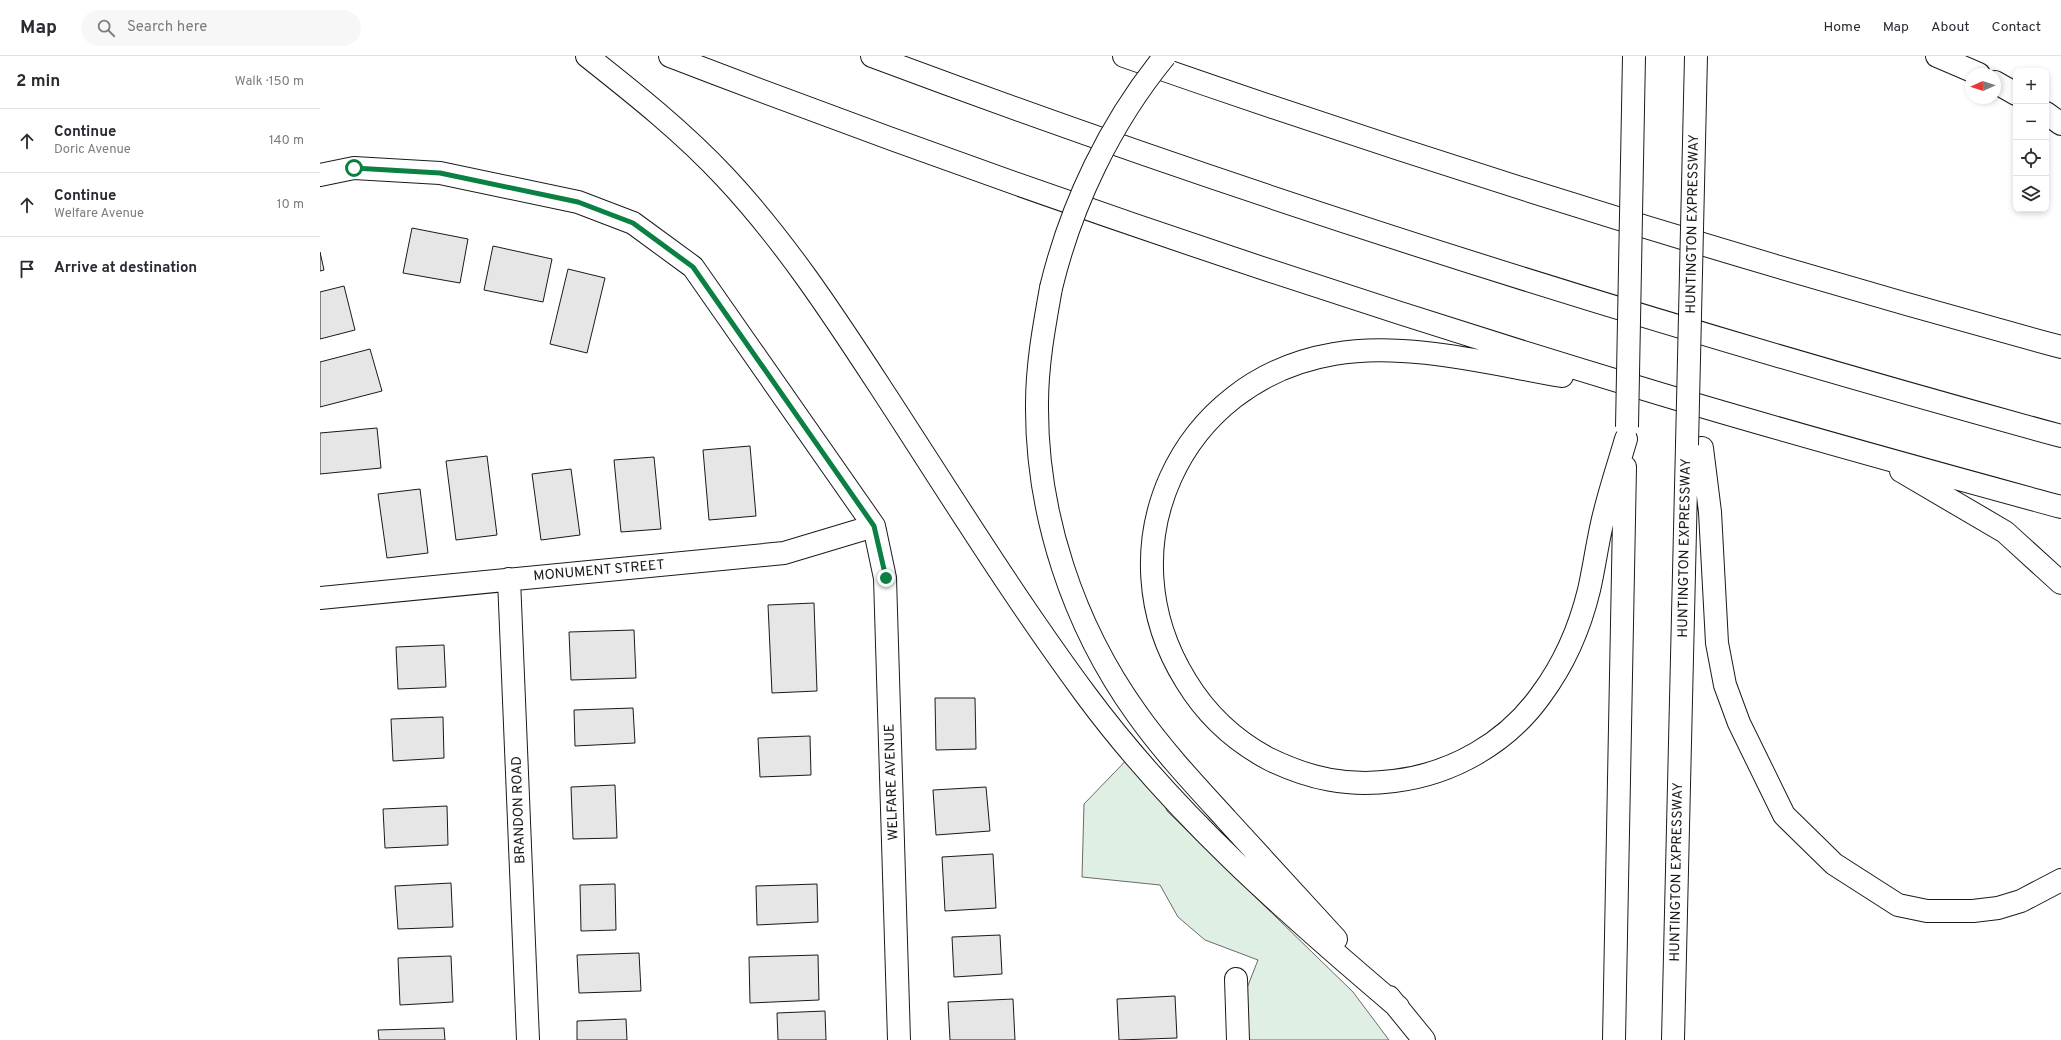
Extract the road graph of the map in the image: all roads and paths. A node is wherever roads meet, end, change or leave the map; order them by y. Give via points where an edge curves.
1 (587, 56) edge
2 (670, 56) edge
3 (872, 56) edge
4 (1124, 56) edge
5 (1165, 56) edge
6 (1634, 56) edge
7 (1696, 56) edge
8 (1938, 56) edge
9 (1965, 68) edge
10 (2001, 85) edge
11 (2013, 92) edge
12 (2049, 115) edge
13 (2061, 124) edge
14 (320, 175) edge
15 (2061, 347) edge
16 (1647, 390) junction
17 (1626, 433) junction
18 (2061, 436) edge
19 (1695, 447) junction
20 (1874, 456) junction
21 (2061, 507) edge
22 (874, 526) junction
23 (510, 579) junction
24 (2061, 583) edge
25 (320, 598) edge
26 (2061, 880) edge
27 (1236, 979) dead end
28 (1398, 1007) junction
29 (528, 1040) edge
30 (899, 1040) edge
31 (1238, 1040) edge
32 (1424, 1040) edge
33 (1614, 1040) edge
34 (1673, 1040) edge

1 - 28 main road via 657,112 727,178 788,252 841,327 1049,643 1126,746 1169,795 1259,886
2 - 16 main road via 898,142 1116,219 1352,298
3 - 18 main road via 1178,166 1425,248 1742,346
4 - 15 main road via 1341,130 1642,227
5 - 28 main road, bridge via 1132,101 1094,169 1071,223 1051,288 1039,367 1038,445 1042,482 1058,554 1085,623 1136,713 1171,758
6 - 17 main road, bridge
7 - 19 main road, HUNTINGTON EXPRESSWAY, bridge via 1689,384
8 - 9 main road
10 - 11 main road
12 - 13 main road
14 - 22 main road via 354,168 440,173 578,202 633,223 693,267
16 - 17 main road via 1440,356 1369,351 1335,353 1307,360 1275,371 1249,386 1222,405 1198,431 1179,459 1165,490 1157,520 1152,549 1156,609 1177,667 1193,693 1213,717 1260,754 1287,767 1344,783 1376,784 1429,775 1453,766 1486,748 1523,717 1541,695 1566,653 1588,593 1604,512
16 - 20 main road
17 - 33 main road
19 - 26 main road via 1710,512 1717,643 1725,685 1739,723 1784,815 1834,864 1898,906 1927,911 1998,908 2021,901
19 - 34 main road, HUNTINGTON EXPRESSWAY
20 - 21 main road
20 - 24 main road via 2005,532
22 - 23 main road, MONUMENT STREET via 784,553
22 - 30 main road, WELFARE AVENUE via 886,578
23 - 25 main road, MONUMENT STREET
23 - 29 main road, BRANDON ROAD
27 - 31 main road
28 - 32 main road

